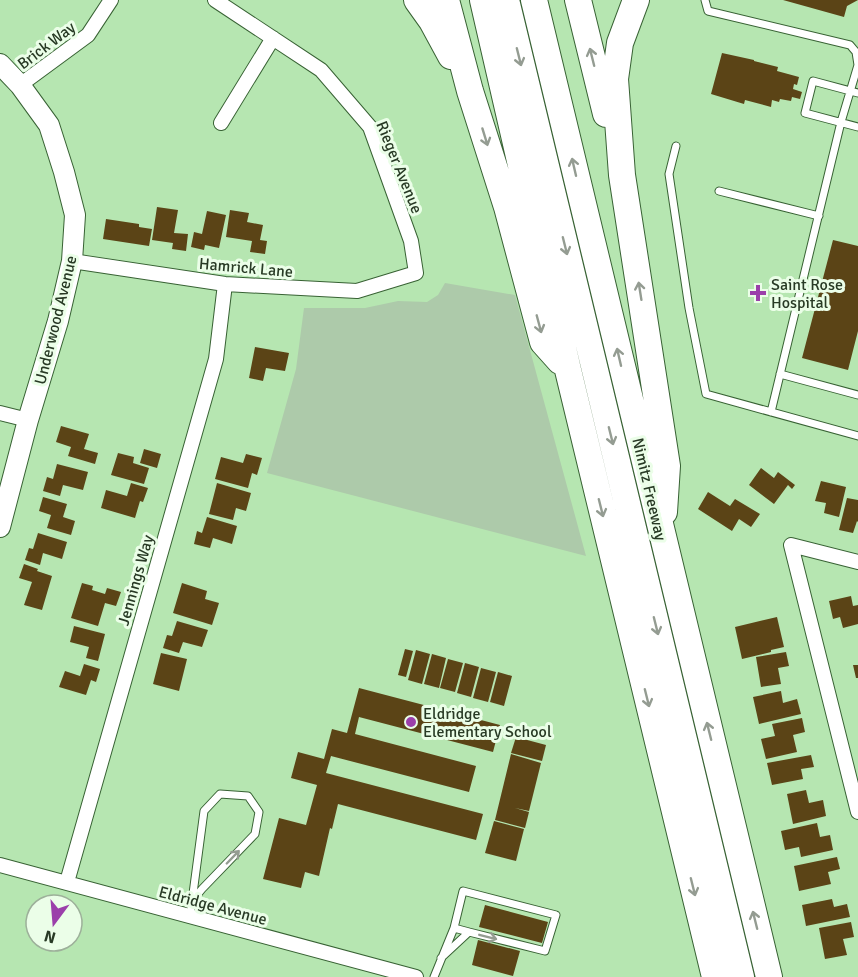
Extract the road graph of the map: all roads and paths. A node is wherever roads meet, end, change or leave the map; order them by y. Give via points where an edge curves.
1 (111, 0) edge
2 (215, 0) edge
3 (417, 0) edge
4 (446, 0) edge
5 (483, 0) edge
6 (506, 0) edge
7 (534, 0) edge
8 (578, 0) edge
9 (636, 0) edge
10 (705, 0) edge
11 (273, 38) junction
12 (857, 52) edge
13 (0, 64) edge
14 (20, 85) junction
15 (470, 91) junction
16 (854, 92) edge
17 (842, 122) junction
18 (220, 123) dead end
19 (858, 127) edge
20 (676, 146) dead end
21 (622, 175) junction
22 (719, 191) dead end
23 (819, 216) junction
24 (72, 261) junction
25 (416, 273) joint
26 (225, 284) junction
27 (568, 370) junction
28 (780, 374) junction
29 (858, 393) edge
30 (771, 412) junction
31 (0, 414) edge
32 (28, 420) junction
33 (858, 436) edge
34 (0, 527) edge
35 (662, 536) junction
36 (858, 562) edge
37 (851, 757) edge
38 (858, 812) edge
39 (0, 865) edge
40 (67, 882) junction
41 (193, 900) junction
42 (190, 915) junction
43 (454, 928) junction
44 (469, 932) junction
45 (441, 958) junction
46 (416, 977) edge
47 (434, 977) edge
48 (715, 977) edge
49 (741, 977) edge
50 (769, 977) edge

1 - 14 street, Brick Way via 88,35
2 - 11 street, Rieger Avenue
3 - 15 highway
4 - 15 highway
5 - 27 highway
6 -> 49 highway
35 -> 7 highway, Nimitz Freeway
21 -> 8 highway
9 - 21 highway via 620,43 615,79
10 - 12 lane via 708,11 850,45
11 - 18 street
11 - 25 street, Rieger Avenue via 321,70 370,127 411,241
12 - 16 lane
13 - 14 street, Underwood Avenue
14 - 24 street, Underwood Avenue via 49,125 64,172 75,215
15 -> 27 highway via 507,207 543,342
16 - 17 lane
16 - 17 lane via 813,81 805,113
17 - 19 lane
17 - 23 lane
20 - 30 lane via 669,174 688,308 706,394
35 -> 21 highway via 667,466
22 - 23 lane
23 - 28 lane
24 - 26 street, Hamrick Lane
24 - 32 street, Underwood Avenue
25 - 26 street, Hamrick Lane via 357,291
26 - 40 street, Jennings Way via 216,359
27 -> 48 highway
28 - 29 lane
28 - 30 lane
30 - 33 lane
31 - 32 street
32 - 34 street, Underwood Avenue
50 -> 35 highway, Nimitz Freeway
36 - 37 street via 791,545
37 - 38 street
39 - 40 street, Eldridge Avenue
40 - 42 street, Eldridge Avenue
41 -> 41 lane via 255,834 259,812 248,796 220,794 204,811
41 - 42 lane
42 - 46 street, Eldridge Avenue
43 - 44 lane
44 -> 43 lane via 545,951 556,915 464,891
43 - 45 lane
44 - 45 lane
45 - 47 lane

